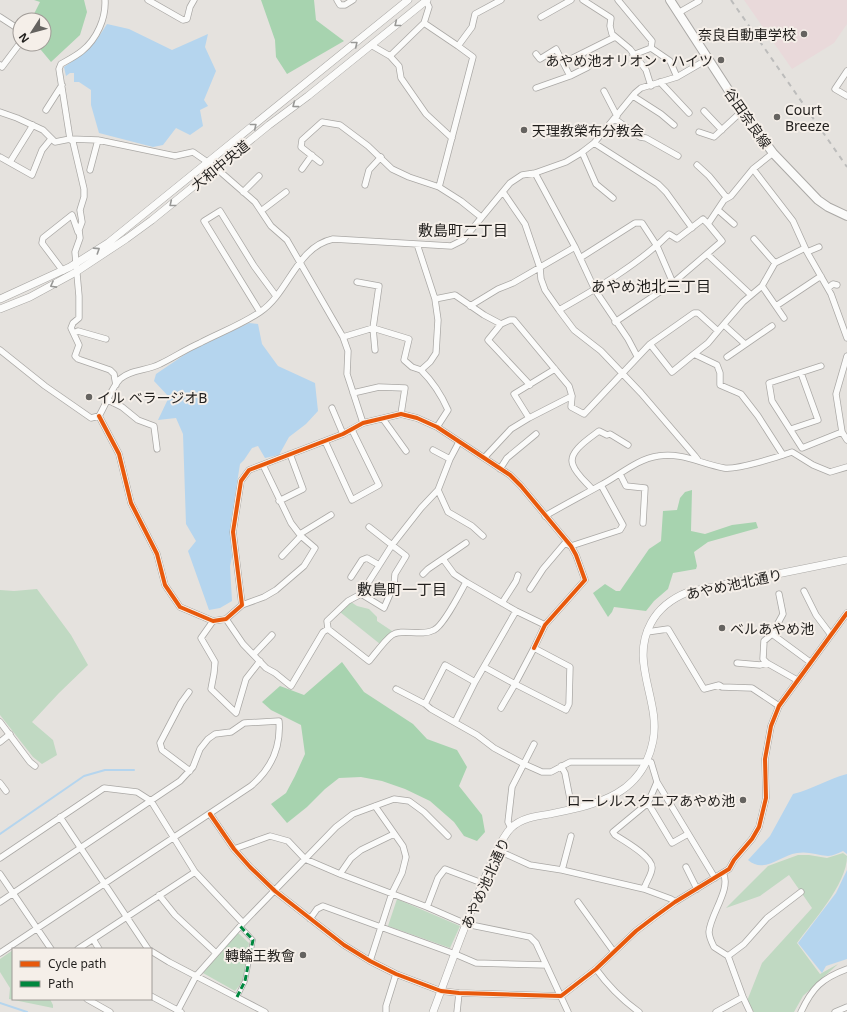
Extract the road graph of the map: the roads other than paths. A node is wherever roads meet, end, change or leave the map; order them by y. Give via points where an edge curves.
1 (105, 0) edge
2 (148, 0) edge
3 (194, 0) edge
4 (337, 0) edge
5 (353, 0) edge
6 (408, 0) edge
7 (427, 0) edge
8 (501, 0) edge
9 (571, 0) edge
10 (583, 0) edge
11 (618, 0) edge
12 (670, 0) edge
13 (155, 2) edge
14 (699, 2) dead end
15 (678, 13) junction
16 (0, 17) edge
17 (541, 17) dead end
18 (424, 22) junction
19 (12, 25) edge
20 (615, 37) junction
21 (371, 45) junction
22 (458, 46) junction
23 (651, 48) junction
24 (13, 52) edge
25 (536, 54) dead end
26 (581, 55) junction
27 (633, 55) junction
28 (390, 56) junction
29 (708, 59) junction
30 (563, 63) junction
31 (0, 65) edge
32 (847, 71) edge
33 (570, 76) junction
34 (678, 77) junction
35 (660, 82) junction
36 (62, 85) junction
37 (651, 86) junction
38 (536, 88) dead end
39 (604, 91) dead end
40 (633, 96) junction
41 (847, 96) edge
42 (46, 110) dead end
43 (704, 111) dead end
44 (742, 111) junction
45 (0, 112) edge
46 (689, 113) dead end
47 (616, 118) junction
48 (33, 125) junction
49 (674, 125) dead end
50 (722, 130) junction
51 (699, 132) dead end
52 (452, 138) junction
53 (51, 139) junction
54 (70, 139) junction
55 (98, 140) junction
56 (594, 142) junction
57 (582, 152) junction
58 (772, 153) junction
59 (312, 155) junction
60 (678, 156) dead end
61 (0, 157) edge
62 (380, 157) junction
63 (10, 162) junction
64 (208, 162) junction
65 (320, 162) dead end
66 (696, 165) dead end
67 (216, 168) junction
68 (302, 169) dead end
69 (753, 169) junction
70 (90, 170) dead end
71 (535, 173) junction
72 (259, 176) dead end
73 (365, 185) dead end
74 (439, 187) junction
75 (243, 192) junction
76 (286, 192) dead end
77 (503, 192) junction
78 (613, 198) dead end
79 (727, 198) junction
80 (718, 210) junction
81 (261, 211) junction
82 (847, 216) edge
83 (481, 217) junction
84 (708, 224) junction
85 (734, 224) dead end
86 (692, 228) junction
87 (80, 236) junction
88 (754, 239) dead end
89 (417, 244) junction
90 (657, 246) junction
91 (575, 247) junction
92 (819, 247) dead end
93 (806, 250) junction
94 (708, 254) junction
95 (580, 258) junction
96 (300, 263) junction
97 (775, 263) junction
98 (76, 264) junction
99 (540, 268) junction
100 (63, 271) junction
101 (76, 272) junction
102 (821, 276) junction
103 (357, 282) dead end
104 (672, 283) junction
105 (837, 285) dead end
106 (762, 286) junction
107 (828, 288) junction
108 (595, 290) junction
109 (750, 294) junction
110 (276, 296) junction
111 (0, 299) edge
112 (435, 299) junction
113 (470, 306) junction
114 (776, 306) junction
115 (0, 309) edge
116 (559, 310) junction
117 (260, 312) junction
118 (784, 318) dead end
119 (615, 322) junction
120 (501, 324) junction
121 (724, 325) junction
122 (772, 326) dead end
123 (373, 328) junction
124 (718, 331) junction
125 (74, 333) junction
126 (344, 337) junction
127 (847, 338) edge
128 (106, 339) dead end
129 (650, 344) junction
130 (744, 344) junction
131 (0, 350) edge
132 (376, 350) dead end
133 (694, 354) junction
134 (637, 356) junction
135 (847, 356) edge
136 (727, 357) dead end
137 (821, 366) dead end
138 (555, 369) junction
139 (421, 370) junction
140 (802, 373) junction
141 (622, 374) junction
142 (116, 385) junction
143 (530, 385) junction
144 (353, 393) junction
145 (572, 396) junction
146 (108, 400) junction
147 (332, 408) dead end
148 (401, 414) junction
149 (99, 416) junction
150 (529, 418) junction
151 (384, 419) junction
152 (363, 423) junction
153 (436, 427) junction
154 (791, 429) junction
155 (352, 430) junction
156 (842, 432) junction
157 (343, 434) junction
158 (536, 434) dead end
159 (847, 440) edge
160 (325, 441) junction
161 (459, 442) junction
162 (628, 445) dead end
163 (157, 449) dead end
164 (406, 450) dead end
165 (434, 450) dead end
166 (290, 454) junction
167 (783, 455) junction
168 (484, 458) junction
169 (450, 460) junction
170 (698, 460) junction
171 (263, 465) junction
172 (847, 467) edge
173 (500, 469) junction
174 (620, 474) junction
175 (601, 485) junction
176 (592, 489) junction
177 (438, 490) junction
178 (279, 501) junction
179 (331, 515) dead end
180 (545, 516) junction
181 (643, 523) dead end
182 (369, 527) dead end
183 (300, 535) junction
184 (483, 536) dead end
185 (466, 543) dead end
186 (392, 545) junction
187 (570, 546) junction
188 (282, 556) dead end
189 (443, 559) junction
190 (847, 560) edge
191 (379, 565) junction
192 (423, 574) dead end
193 (518, 575) dead end
194 (351, 577) dead end
195 (466, 582) junction
196 (530, 589) dead end
197 (804, 591) dead end
198 (361, 594) junction
199 (778, 594) dead end
200 (502, 603) junction
201 (242, 605) junction
202 (516, 611) junction
203 (847, 613) edge
204 (226, 619) junction
205 (213, 621) junction
206 (545, 626) junction
207 (328, 629) junction
208 (647, 632) junction
209 (772, 634) junction
210 (272, 635) dead end
211 (831, 635) junction
212 (534, 648) junction
213 (254, 654) junction
214 (260, 661) junction
215 (810, 662) junction
216 (737, 663) dead end
217 (767, 664) junction
218 (484, 666) junction
219 (797, 680) junction
220 (475, 682) junction
221 (515, 684) junction
222 (396, 689) dead end
223 (189, 692) dead end
224 (425, 704) junction
225 (779, 706) junction
226 (501, 708) dead end
227 (0, 722) edge
228 (455, 722) junction
229 (10, 734) junction
230 (0, 742) edge
231 (534, 744) dead end
232 (646, 762) junction
233 (524, 764) junction
234 (35, 766) dead end
235 (561, 766) junction
236 (190, 771) junction
237 (657, 782) junction
238 (0, 783) edge
239 (6, 791) dead end
240 (151, 801) junction
241 (648, 804) junction
242 (375, 806) junction
243 (572, 809) junction
244 (210, 814) junction
245 (60, 818) junction
246 (511, 828) junction
247 (394, 834) junction
248 (688, 834) junction
249 (448, 836) dead end
250 (571, 836) dead end
251 (173, 838) junction
252 (80, 848) junction
253 (234, 849) junction
254 (497, 850) junction
255 (0, 858) edge
256 (305, 859) junction
257 (686, 867) dead end
258 (562, 870) junction
259 (194, 872) junction
260 (723, 873) junction
261 (0, 874) edge
262 (340, 874) junction
263 (715, 878) junction
264 (482, 883) junction
265 (104, 884) junction
266 (644, 889) junction
267 (697, 889) junction
268 (275, 891) junction
269 (801, 892) dead end
270 (392, 893) junction
271 (13, 894) junction
272 (160, 895) junction
273 (0, 902) edge
274 (578, 902) dead end
275 (675, 902) junction
276 (427, 907) junction
277 (126, 916) junction
278 (310, 919) junction
279 (466, 924) junction
280 (241, 925) junction
281 (381, 927) junction
282 (37, 929) junction
283 (93, 939) junction
284 (50, 948) edge
285 (80, 948) edge
286 (98, 948) edge
287 (147, 948) edge
288 (152, 952) edge
289 (614, 952) junction
290 (0, 953) edge
291 (216, 953) junction
292 (455, 954) junction
293 (728, 956) junction
294 (370, 961) junction
295 (546, 965) junction
296 (847, 969) edge
297 (596, 970) junction
298 (396, 974) junction
299 (196, 976) junction
300 (441, 991) junction
301 (459, 993) junction
302 (561, 996) junction
303 (743, 996) junction
304 (152, 997) edge
305 (236, 997) junction
306 (89, 1000) edge
307 (847, 1007) edge
308 (179, 1011) edge
309 (110, 1012) edge
310 (265, 1012) edge
311 (386, 1012) edge
312 (433, 1012) edge
313 (457, 1012) edge
314 (568, 1012) edge
315 (639, 1012) edge
316 (716, 1012) edge
317 (750, 1012) edge
318 (801, 1012) edge
319 (834, 1012) edge

1 - 36 street via 106,10 102,24 91,42 61,64 59,68
2 - 13 street
3 - 13 street via 187,19 183,20
4 - 5 street via 340,5
64 -> 6 street, 大和中央道
7 - 18 street via 429,6
7 -> 21 street, 大和中央道
8 - 22 street via 475,14 472,27
9 - 17 street
10 - 20 street via 610,18 612,34
11 - 23 street via 652,41
12 - 15 main road, 谷田奈良線
14 - 15 street
15 - 29 main road, 谷田奈良線
16 - 19 street
18 - 22 street
18 - 28 street
20 - 26 street
20 - 27 street via 630,49
21 - 28 street
21 -> 67 street, 大和中央道
22 - 52 street via 473,56
23 - 27 street
23 - 34 street via 670,61
24 - 31 street via 2,67
25 - 30 street via 540,59 556,49
26 - 30 street
26 - 33 street via 588,67
27 - 37 street via 646,70
28 - 52 street via 400,66 401,78 426,114
29 - 34 street
29 - 44 main road, 谷田奈良線
30 - 33 street
32 - 41 street via 835,89
33 - 38 street
34 - 35 street
35 - 37 street
35 - 46 street
36 - 42 street
36 - 54 street
37 - 40 street via 641,88
39 - 47 street
40 - 47 street
40 - 49 street
43 - 50 street
44 - 50 street
44 - 58 main road, 谷田奈良線
45 - 48 street
47 - 56 street
47 - 60 street via 640,137
48 - 53 street
48 - 63 street
50 - 51 street via 714,137
52 - 74 street
53 - 54 street via 55,142
53 - 63 street via 42,150 32,175
54 - 55 street
54 - 87 street via 73,142 84,189 80,210
55 - 64 street via 175,156 193,152
55 - 70 street
56 - 57 street
56 - 86 street via 658,184
57 - 71 street via 566,162
57 - 78 street via 596,184
58 - 69 street
58 - 82 main road, 谷田奈良線 via 818,200
59 - 62 street via 301,147 302,140 322,122 340,125
59 - 65 street
59 - 68 street
61 - 63 street
62 - 73 street via 369,170
62 - 74 street via 392,169
64 - 67 street
98 -> 64 street, 大和中央道 via 129,227
66 - 79 street
67 - 75 street
67 -> 101 street, 大和中央道 via 152,220
69 - 79 street
69 - 93 street via 793,221
71 - 77 street via 522,175 510,183
71 - 91 street
72 - 75 street
74 - 83 street
75 - 81 street
76 - 81 street
77 - 83 street
77 - 99 street via 525,224
79 - 80 street
80 - 84 street
80 - 85 street
81 - 96 street via 271,226 287,240
83 - 89 street via 457,244
84 - 86 street via 703,219
84 - 94 street via 722,241
86 - 90 street via 677,239 669,234
87 - 98 street via 75,252
87 - 100 street via 72,215 43,238 42,243
88 - 97 street
89 - 96 street via 333,238 315,246
89 - 112 street
90 - 95 street via 642,223 635,223
90 - 104 street
90 - 108 street
91 - 95 street
91 - 99 street
92 - 93 street
93 - 97 street
93 - 102 street
94 - 104 street
94 - 109 street
95 - 108 street
96 - 110 street
96 - 126 street
97 - 106 street
98 - 100 street, 大和中央道
98 - 101 street
99 - 113 street
99 - 116 street via 545,290
100 - 111 street, 大和中央道
101 -> 115 street, 大和中央道 via 30,297
101 - 125 street via 79,318 71,328
102 - 107 street
102 - 114 street
103 - 123 street via 379,286
104 - 119 street
105 - 107 street via 833,284
106 - 109 street
106 - 114 street
107 - 127 street
108 - 116 street
108 - 119 street
109 - 121 street
110 - 117 street
110 - 117 street via 220,211 204,221
112 - 113 street via 456,295
112 - 139 street via 438,320 436,353
113 - 120 street
114 - 118 street
116 - 141 street via 574,330 601,351
117 - 142 street via 158,365 133,372 120,379
119 - 134 street
120 - 138 street via 514,320
120 - 143 street via 488,340
121 - 124 street
121 - 130 street
122 - 130 street
123 - 126 street
123 - 132 street
123 - 139 street via 409,339 404,360
124 - 129 street via 698,313 694,313
124 - 133 street
125 - 128 street via 78,331
125 - 142 street via 79,345 75,356 110,370 114,374
126 - 144 street via 348,351 347,374
129 - 133 street via 672,372
129 - 134 street
130 - 136 street
131 - 149 street via 91,418
133 - 167 street via 717,365 720,385 740,394 758,416
134 - 141 street
135 - 156 street via 836,394
137 - 140 street
138 - 143 street
138 - 145 street via 569,386
139 - 153 street via 436,387 448,410
140 - 154 street via 818,420
140 - 154 street via 769,383 772,401
141 - 145 street via 584,414 571,406
141 - 170 street
142 - 146 street
143 - 150 street via 514,394
144 - 148 street via 379,388 405,388
144 - 152 street
145 - 150 street
146 - 149 street
146 - 163 street via 138,420 154,426
147 - 157 street
148 - 151 street
148 - 153 street
149 - 205 street via 119,454 131,503 157,554 165,585 180,607
150 - 168 street via 511,429
151 - 152 street
151 - 164 street
152 - 155 street
153 - 161 street
154 - 156 street via 802,448
155 - 157 street
155 - 160 street via 379,486 352,500
156 - 159 street
157 - 160 street
158 - 173 street via 507,458
160 - 166 street
161 - 168 street
161 - 169 street
162 - 176 street via 610,434 599,431 574,452 571,459 573,466
165 - 169 street
166 - 171 street
166 - 178 street via 303,490
167 - 170 street via 739,467 725,468
167 - 172 street via 792,452 830,472
168 - 173 street
169 - 177 street
170 - 174 street via 673,455 658,456 637,463
171 - 178 street
171 - 201 street via 249,470 242,481 233,532
173 - 180 street via 521,486
174 - 175 street
174 - 181 street via 626,486 645,488
175 - 176 street
175 - 187 street via 623,524 620,530
176 - 180 street
177 - 184 street via 448,512 472,526
177 - 186 street
178 - 183 street
179 - 183 street
180 - 187 street
182 - 186 street
183 - 188 street
183 - 201 street via 315,548 304,566 276,590
185 - 189 street
186 - 191 street
186 - 198 street via 406,556 394,574 394,585 384,608
187 - 196 street via 565,544 543,569
187 - 206 street via 585,580
189 - 192 street
189 - 195 street via 454,574
190 - 208 street, あやめ池北通り via 688,592 661,610
191 - 194 street via 367,558 362,560
191 - 198 street
193 - 200 street
195 - 200 street
195 - 207 street via 444,620 435,630 423,633 399,632 392,635 370,661
197 - 211 street via 816,616
198 - 207 street via 348,601 327,621
199 - 209 street via 783,614
200 - 202 street
201 - 204 street
202 - 206 street
202 - 218 street
203 - 211 street
204 - 205 street
204 - 213 street via 243,644
205 - 214 street via 202,638 215,662 211,689 236,713 246,680
206 - 212 street
207 - 214 street via 323,632 291,686
208 - 225 street via 668,629 704,689 719,685 752,688
208 - 232 street, あやめ池北通り via 643,643 644,670 654,733
209 - 215 street
209 - 217 street via 764,641 763,659
210 - 213 street
211 - 215 street
212 - 221 street
212 - 221 street via 570,667 569,704 566,710
213 - 214 street
215 - 219 street
216 - 217 street
217 - 219 street
218 - 220 street
218 - 221 street
219 - 225 street
220 - 224 street via 446,665
220 - 228 street
221 - 226 street
222 - 224 street
223 - 236 street via 160,743 162,750
224 - 228 street
225 - 260 street via 771,726 765,759 766,798 759,827 729,869
227 - 229 street
228 - 233 street
229 - 230 street
229 - 234 street
231 - 233 street
232 - 235 street via 570,762
232 - 237 street via 651,762
232 - 243 street, あやめ池北通り via 637,777 620,792 598,802
233 - 235 street via 542,772 551,772
233 - 246 street via 512,787 508,822
235 - 243 street via 565,773
236 - 240 street via 180,782
236 - 244 street via 200,750 208,739 216,734 231,732 244,723 279,721 277,748 265,773 251,786
237 - 241 street
237 - 248 street
238 - 239 street
240 - 245 street via 137,792 104,788
240 - 251 street
240 - 252 street
241 - 248 street via 672,843
241 - 266 street via 613,832 652,863
242 - 247 street
242 - 249 street via 394,799 409,801
242 - 256 street via 354,814 336,827
243 - 246 street, あやめ池北通り via 526,818
244 - 251 street
244 - 253 street
245 - 252 street
245 - 255 street
246 - 254 street, あやめ池北通り
247 - 262 street via 360,850
247 - 270 street via 403,846 406,857 402,873
248 - 263 street
250 - 258 street
251 - 259 street
251 - 265 street
252 - 265 street
252 - 271 street
253 - 256 street via 270,836 288,841
253 - 268 street
254 - 258 street via 530,865
254 - 264 street, あやめ池北通り
256 - 262 street
256 - 268 street
257 - 267 street
258 - 266 street
259 - 272 street
259 - 280 street
260 - 263 street
260 - 293 street via 726,877 725,884 709,933 714,947
261 - 271 street
262 - 270 street
263 - 267 street
264 - 276 street via 445,869 438,878
264 - 279 street, あやめ池北通り
265 - 277 street
265 - 282 street
266 - 275 street
267 - 275 street
268 - 278 street
268 - 280 street
269 - 293 street via 767,918 744,944
270 - 276 street
270 - 281 street
271 - 273 street
271 - 282 street
272 - 277 street
272 - 291 street via 175,915
274 - 289 street
275 - 289 street via 636,931
276 - 279 street
277 - 283 street
277 - 287 street
278 - 281 street via 323,906
278 - 294 street
279 - 292 street, あやめ池北通り
279 - 295 street via 530,936
280 - 291 street
280 - 305 street via 253,940 245,981
281 - 292 street
281 - 294 street
282 - 284 street
282 - 290 street
283 - 285 street
283 - 286 street
288 - 299 street
289 - 297 street
291 - 299 street
292 - 295 street via 476,963
292 - 300 street, あやめ池北通り
293 - 303 street
294 - 298 street
295 - 302 street
296 - 318 street via 815,988
297 - 302 street
297 - 315 street via 616,994
298 - 300 street
298 - 311 street
299 - 305 street
299 - 308 street
300 - 301 street
300 - 312 street, あやめ池北通り
301 - 302 street
301 - 313 street
302 - 314 street
303 - 316 street
303 - 317 street
304 - 308 street
305 - 310 street
306 - 309 street
307 - 319 street

